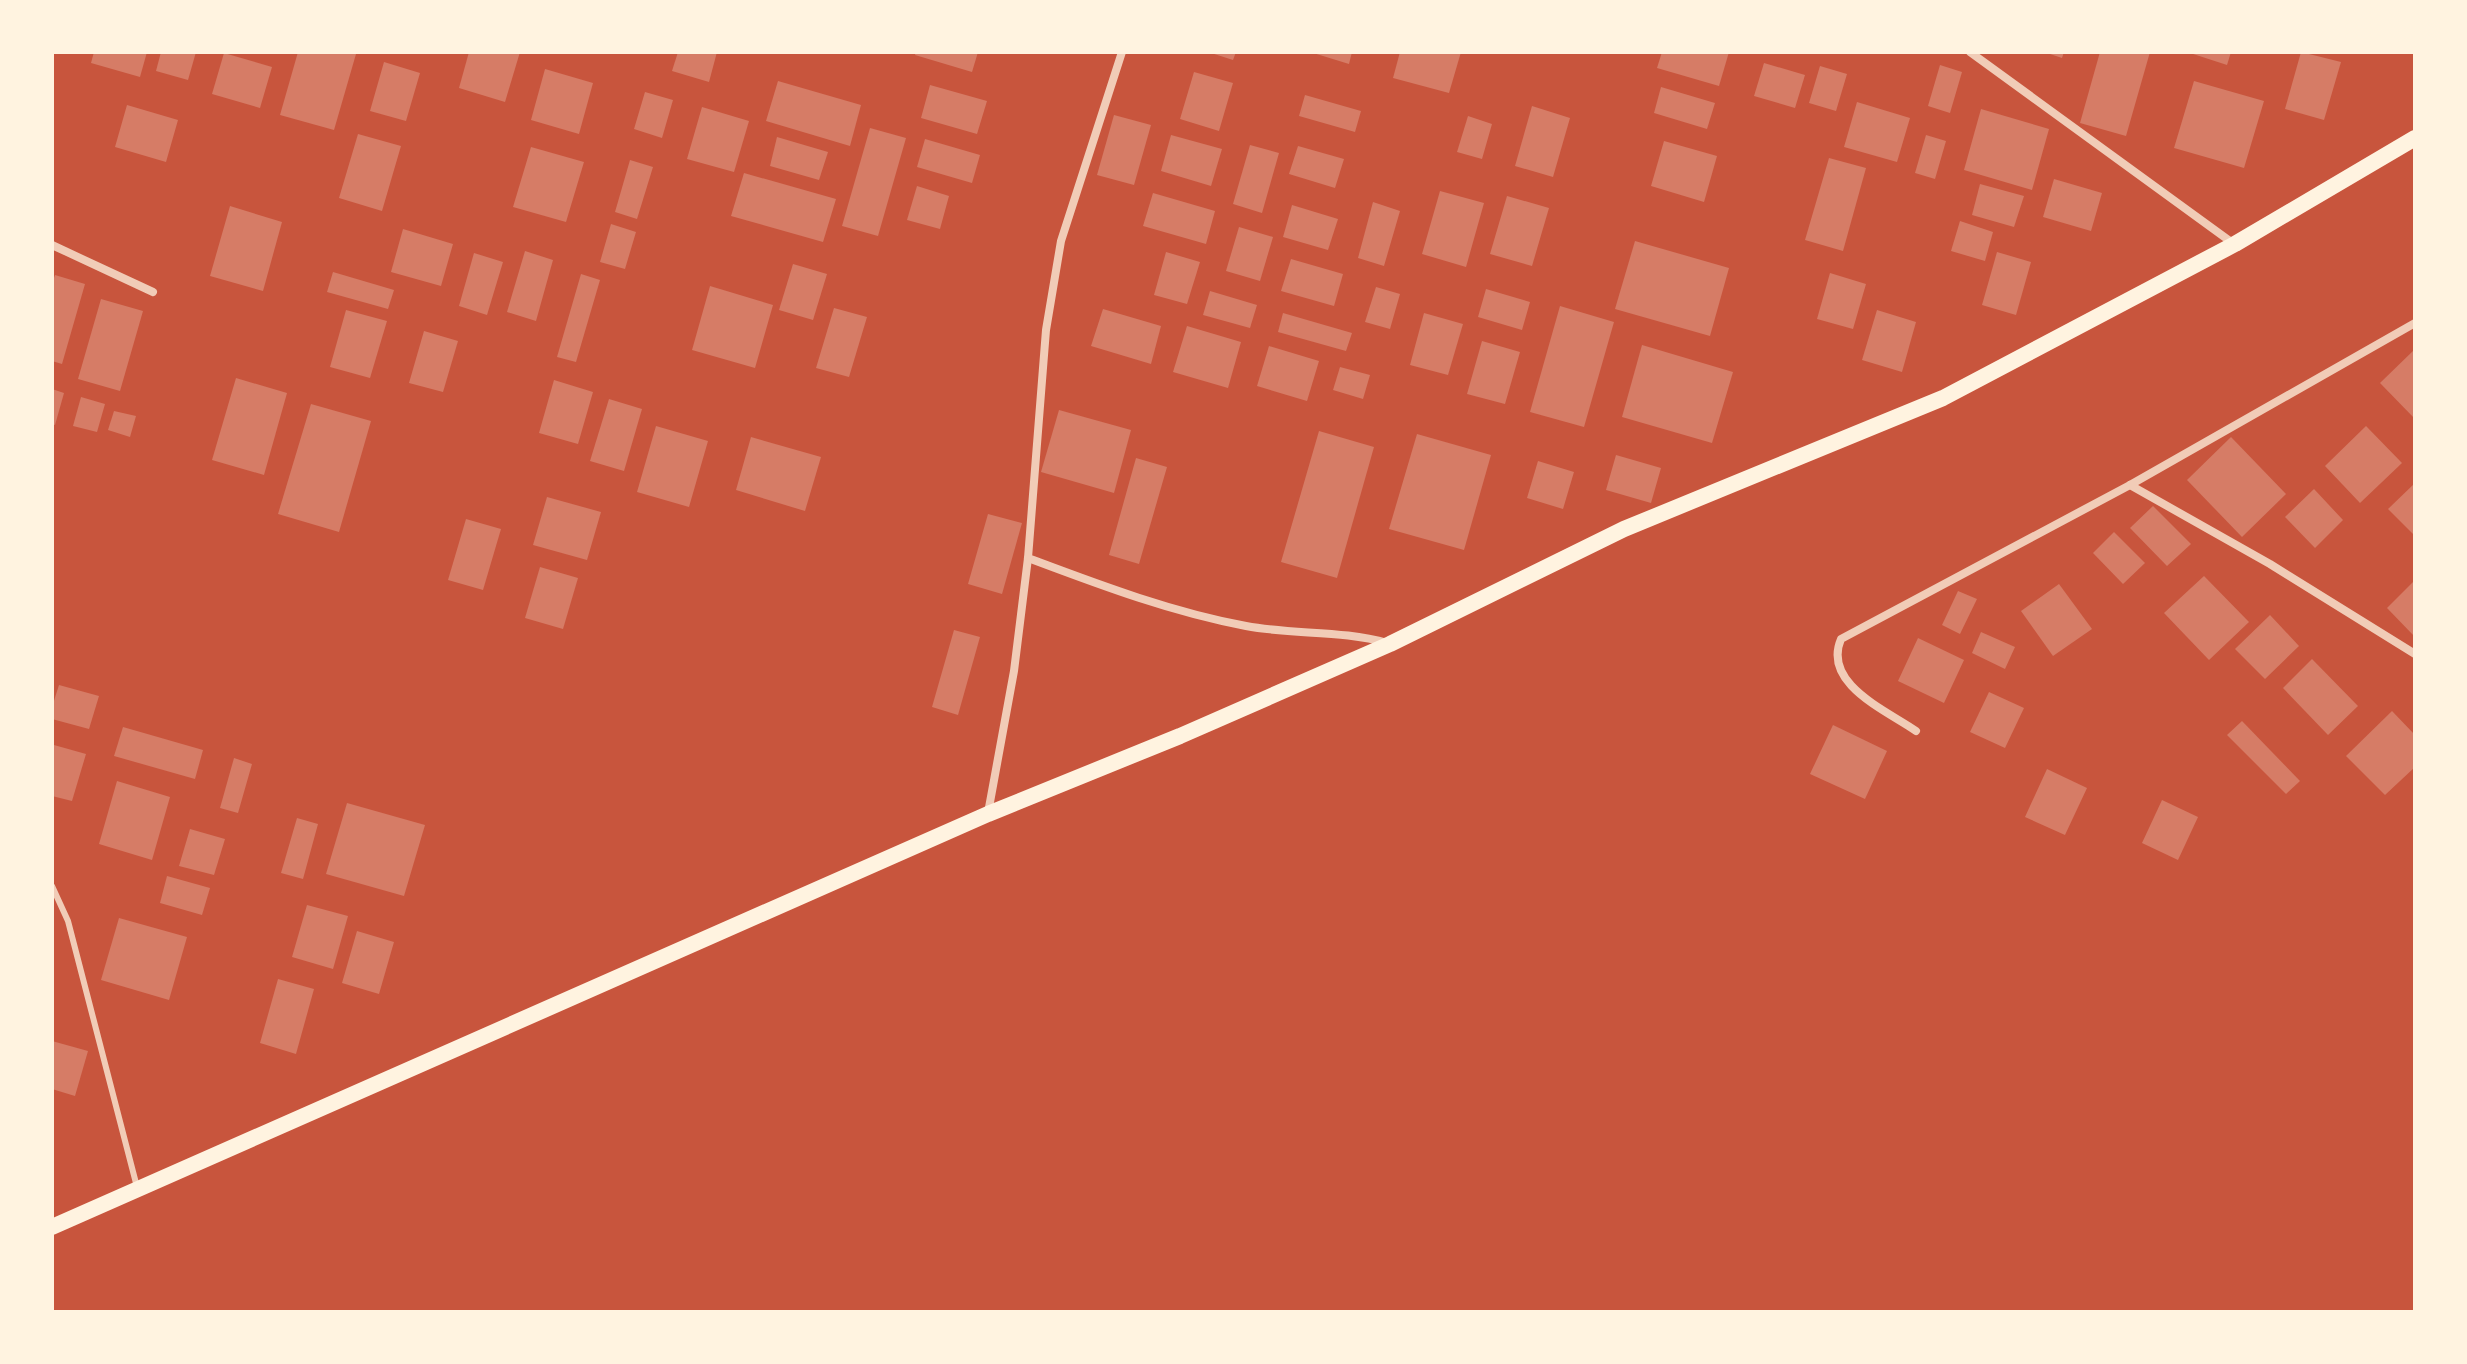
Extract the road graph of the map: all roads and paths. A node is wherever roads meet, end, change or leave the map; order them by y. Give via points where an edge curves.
1 (1122, 52) edge
2 (1970, 52) edge
3 (2415, 138) edge
4 (2235, 244) junction
5 (52, 245) edge
6 (153, 292) dead end
7 (2415, 323) edge
8 (2130, 485) junction
9 (1028, 558) junction
10 (1390, 644) junction
11 (2415, 654) edge
12 (1916, 731) dead end
13 (988, 814) junction
14 (52, 886) edge
15 (137, 1189) junction
16 (52, 1227) edge

1 - 9 street via 1061,241 1046,330
2 - 4 street
3 - 4 main road
4 - 10 main road via 1943,398 1624,529
5 - 6 street
7 - 8 street
8 - 11 street
8 - 12 street via 1841,639 1837,664 1846,680
9 - 10 street via 1194,614
9 - 13 street
10 - 13 main road
13 - 15 main road
14 - 15 lane via 68,921
15 - 16 main road

